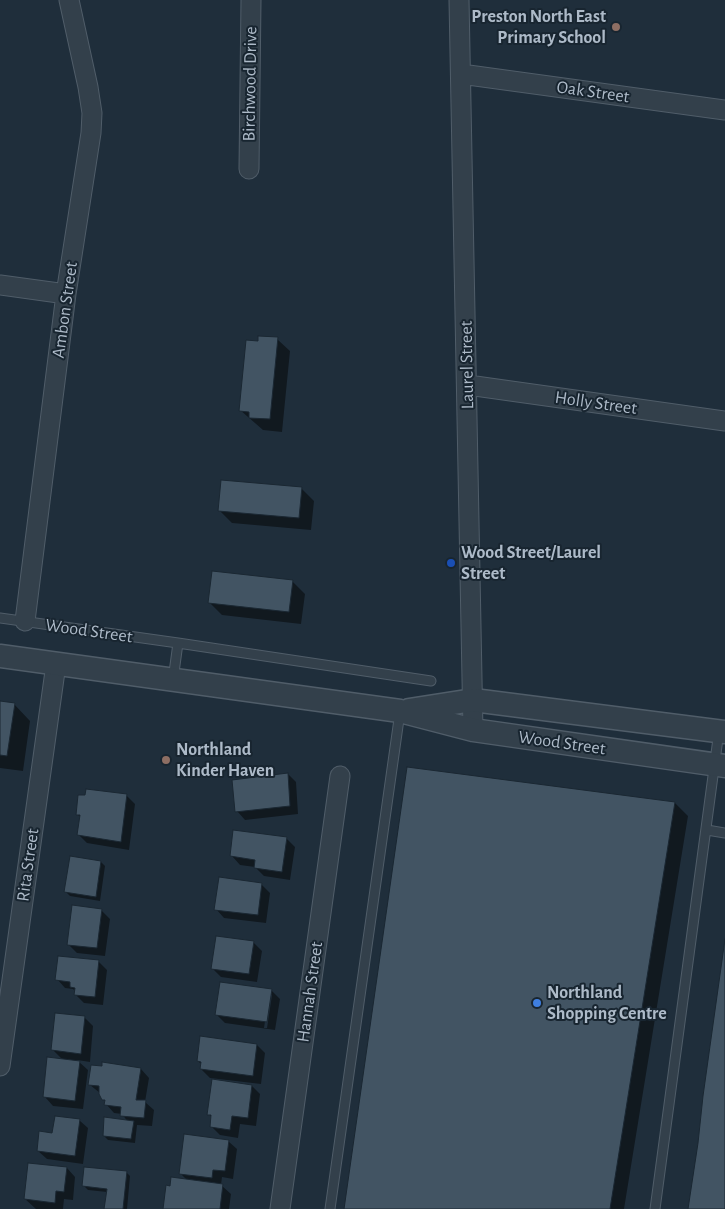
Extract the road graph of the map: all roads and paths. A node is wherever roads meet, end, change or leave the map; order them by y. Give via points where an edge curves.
1 (69, 0) edge
2 (251, 0) edge
3 (459, 0) edge
4 (461, 74) junction
5 (725, 110) edge
6 (249, 169) dead end
7 (0, 285) edge
8 (66, 294) junction
9 (468, 385) junction
10 (725, 421) edge
11 (0, 618) edge
12 (25, 621) junction
13 (178, 644) junction
14 (0, 656) edge
15 (56, 664) junction
16 (173, 680) junction
17 (431, 681) dead end
18 (473, 700) junction
19 (400, 712) junction
20 (474, 730) junction
21 (722, 731) edge
22 (720, 765) edge
23 (340, 776) dead end
24 (707, 830) junction
25 (725, 833) edge
26 (0, 1066) edge
27 (280, 1209) edge
28 (330, 1209) edge
29 (655, 1209) edge

1 - 8 street, Ambon Street via 92,113
2 - 6 street, Birchwood Drive
3 - 4 street, Laurel Street
4 - 5 street, Oak Street
4 - 9 street, Laurel Street
7 - 8 street
8 - 12 street, Ambon Street
9 - 10 street, Holly Street
9 - 18 street, Laurel Street
11 - 12 lane, Wood Street
12 - 13 lane, Wood Street
13 - 16 lane
13 - 17 lane, Wood Street
14 - 15 street, Wood Street
15 - 16 street, Wood Street
15 - 26 street, Rita Street
16 - 19 street, Wood Street
18 - 19 street, Wood Street
18 - 20 street, Laurel Street
18 - 21 street, Wood Street
19 - 20 street, Wood Street
19 - 28 lane
20 - 22 street, Wood Street
21 - 22 lane
22 - 24 lane
23 - 27 street, Hannah Street
24 - 25 lane
24 - 29 lane

